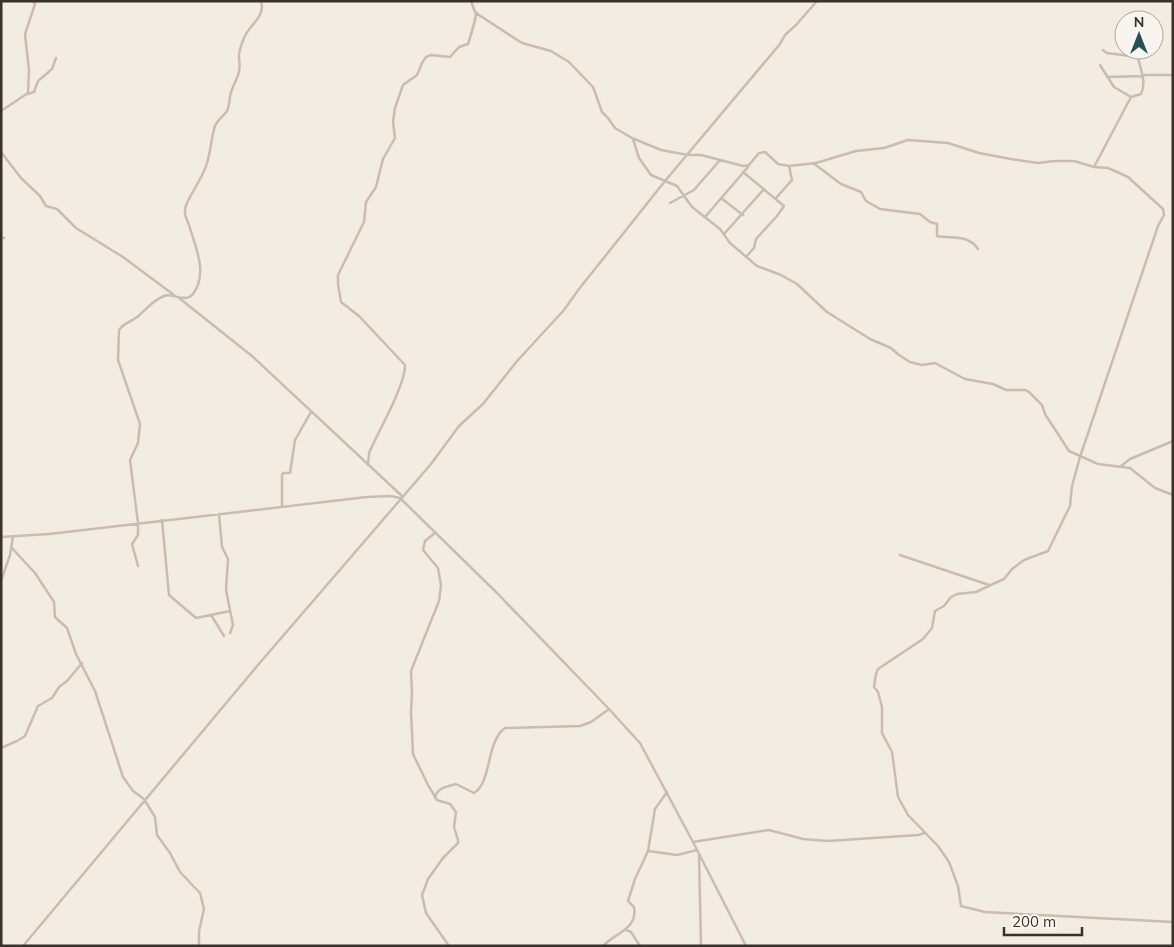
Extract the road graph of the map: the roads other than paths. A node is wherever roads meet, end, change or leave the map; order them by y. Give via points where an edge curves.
1 (33, 1) edge
2 (261, 1) edge
3 (471, 1) edge
4 (816, 1) edge
5 (476, 13) junction
6 (1103, 50) dead end
7 (56, 58) dead end
8 (1100, 65) dead end
9 (1173, 75) edge
10 (1144, 77) junction
11 (1107, 78) junction
12 (28, 94) junction
13 (1131, 97) junction
14 (1, 111) edge
15 (632, 138) junction
16 (1, 152) edge
17 (688, 155) junction
18 (720, 160) junction
19 (813, 163) junction
20 (749, 164) junction
21 (789, 166) junction
22 (1094, 167) junction
23 (743, 172) junction
24 (665, 181) junction
25 (764, 189) junction
26 (684, 196) junction
27 (721, 198) junction
28 (776, 198) junction
29 (670, 203) dead end
30 (743, 215) junction
31 (706, 217) junction
32 (724, 234) junction
33 (978, 249) dead end
34 (746, 257) junction
35 (178, 298) junction
36 (311, 410) junction
37 (1173, 440) edge
38 (1080, 458) junction
39 (368, 465) junction
40 (1120, 467) junction
41 (1173, 495) edge
42 (401, 497) junction
43 (282, 507) junction
44 (219, 514) junction
45 (162, 520) junction
46 (138, 523) junction
47 (435, 532) junction
48 (1, 537) edge
49 (13, 537) junction
50 (11, 547) junction
51 (900, 555) dead end
52 (138, 566) dead end
53 (1, 582) edge
54 (990, 586) junction
55 (230, 611) junction
56 (211, 615) junction
57 (230, 633) dead end
58 (224, 636) dead end
59 (82, 663) junction
60 (609, 708) junction
61 (1, 748) edge
62 (667, 792) junction
63 (435, 798) junction
64 (145, 801) junction
65 (924, 833) junction
66 (693, 842) junction
67 (697, 850) junction
68 (648, 852) junction
69 (699, 854) junction
70 (1173, 922) edge
71 (631, 924) junction
72 (626, 930) junction
73 (631, 932) junction
74 (23, 946) edge
75 (199, 946) edge
76 (449, 946) edge
77 (603, 946) edge
78 (640, 946) edge
79 (701, 946) edge
80 (746, 946) edge

1 - 12 street via 35,4 25,34
2 - 35 street via 262,9 239,55 239,73 227,111 216,125 208,161 185,209 184,217 196,247 201,272 193,294
3 - 5 street
4 - 17 street
5 - 15 street via 522,43 551,51 569,62 593,88 602,112 615,128
5 - 39 street via 468,44 450,56 426,57 417,75 403,85 395,108 395,138 383,159 376,186 366,202 364,222 338,275 341,302 359,316 405,365 400,386 369,454
6 - 10 street via 1138,57
7 - 12 street via 52,68 38,80 34,92
8 - 11 street
9 - 10 street
10 - 11 street
10 - 13 street via 1142,93
11 - 13 street via 1116,89
12 - 14 street
13 - 22 street
15 - 17 street via 661,150
15 - 24 street via 649,173
16 - 35 street via 46,206 57,209 76,228 123,257
17 - 18 street
17 - 24 street
18 - 20 street via 740,166
18 - 26 street via 694,190
19 - 21 street
19 - 22 street via 913,140 948,143 979,153 1035,162 1074,161
19 - 33 street via 842,184 861,192 866,201 877,207 920,214 937,224 937,236 966,239
20 - 21 street via 763,152 778,164
20 - 23 street
21 - 28 street via 792,180
22 - 38 street via 1108,168 1128,177 1165,212
23 - 25 street
23 - 27 street
24 - 26 street via 677,186
24 - 42 street via 564,310 483,404 459,426
25 - 28 street
25 - 30 street
26 - 29 street
26 - 31 street
27 - 30 street
27 - 31 street
28 - 34 street via 784,205 783,209 756,238
30 - 32 street
31 - 32 street
32 - 34 street
34 - 38 street via 756,266 797,284 827,312 910,362 935,364 965,379 1006,390 1029,392 1042,405 1066,448
35 - 36 street via 252,356
35 - 46 street via 163,296 138,317 121,326 118,334 119,366 140,424 138,443 130,460
36 - 39 street
36 - 43 street via 295,440 290,472 282,475
37 - 40 street via 1130,459
38 - 40 street
38 - 54 street via 1070,506 1050,549 1029,557
39 - 42 street
40 - 41 street via 1133,469 1155,488
42 - 43 street via 380,496
42 - 47 street
42 - 64 street
43 - 44 street
44 - 45 street
44 - 55 street via 222,548 228,559 226,586
45 - 46 street
45 - 56 street via 168,595 195,618
46 - 49 street
46 - 52 street via 138,534 132,544
47 - 60 street
47 - 63 street via 425,541 423,550 440,571 440,595 411,671 410,709 413,754
48 - 49 street
49 - 50 street
50 - 53 street
50 - 59 street via 37,576 54,602 54,617 67,628
51 - 54 street
54 - 65 street via 951,597 934,612 932,628 923,639 881,666 876,674 874,687 882,707 882,733 892,752 898,797
55 - 56 street
55 - 57 street via 233,625
56 - 58 street
59 - 61 street via 52,698 38,706 25,736
59 - 64 street via 98,698 121,773 133,791
60 - 62 street via 640,743
60 - 63 street via 580,726 503,729 478,791 474,793 456,784 441,788
62 - 66 street
62 - 68 street via 654,813
63 - 76 street via 450,804 456,812 454,827 458,841 428,879 422,900 428,916
64 - 74 street
64 - 75 street via 156,819 158,838 180,872 200,893 204,909
65 - 66 street via 835,841 803,839 769,830
65 - 70 street via 949,862 957,880 962,907 989,912
66 - 67 street
67 - 68 street via 677,855
67 - 69 street
68 - 71 street via 629,896 628,901 635,910
69 - 79 street
69 - 80 street
71 - 72 street
71 - 73 street
72 - 73 street
72 - 77 street
73 - 78 street

